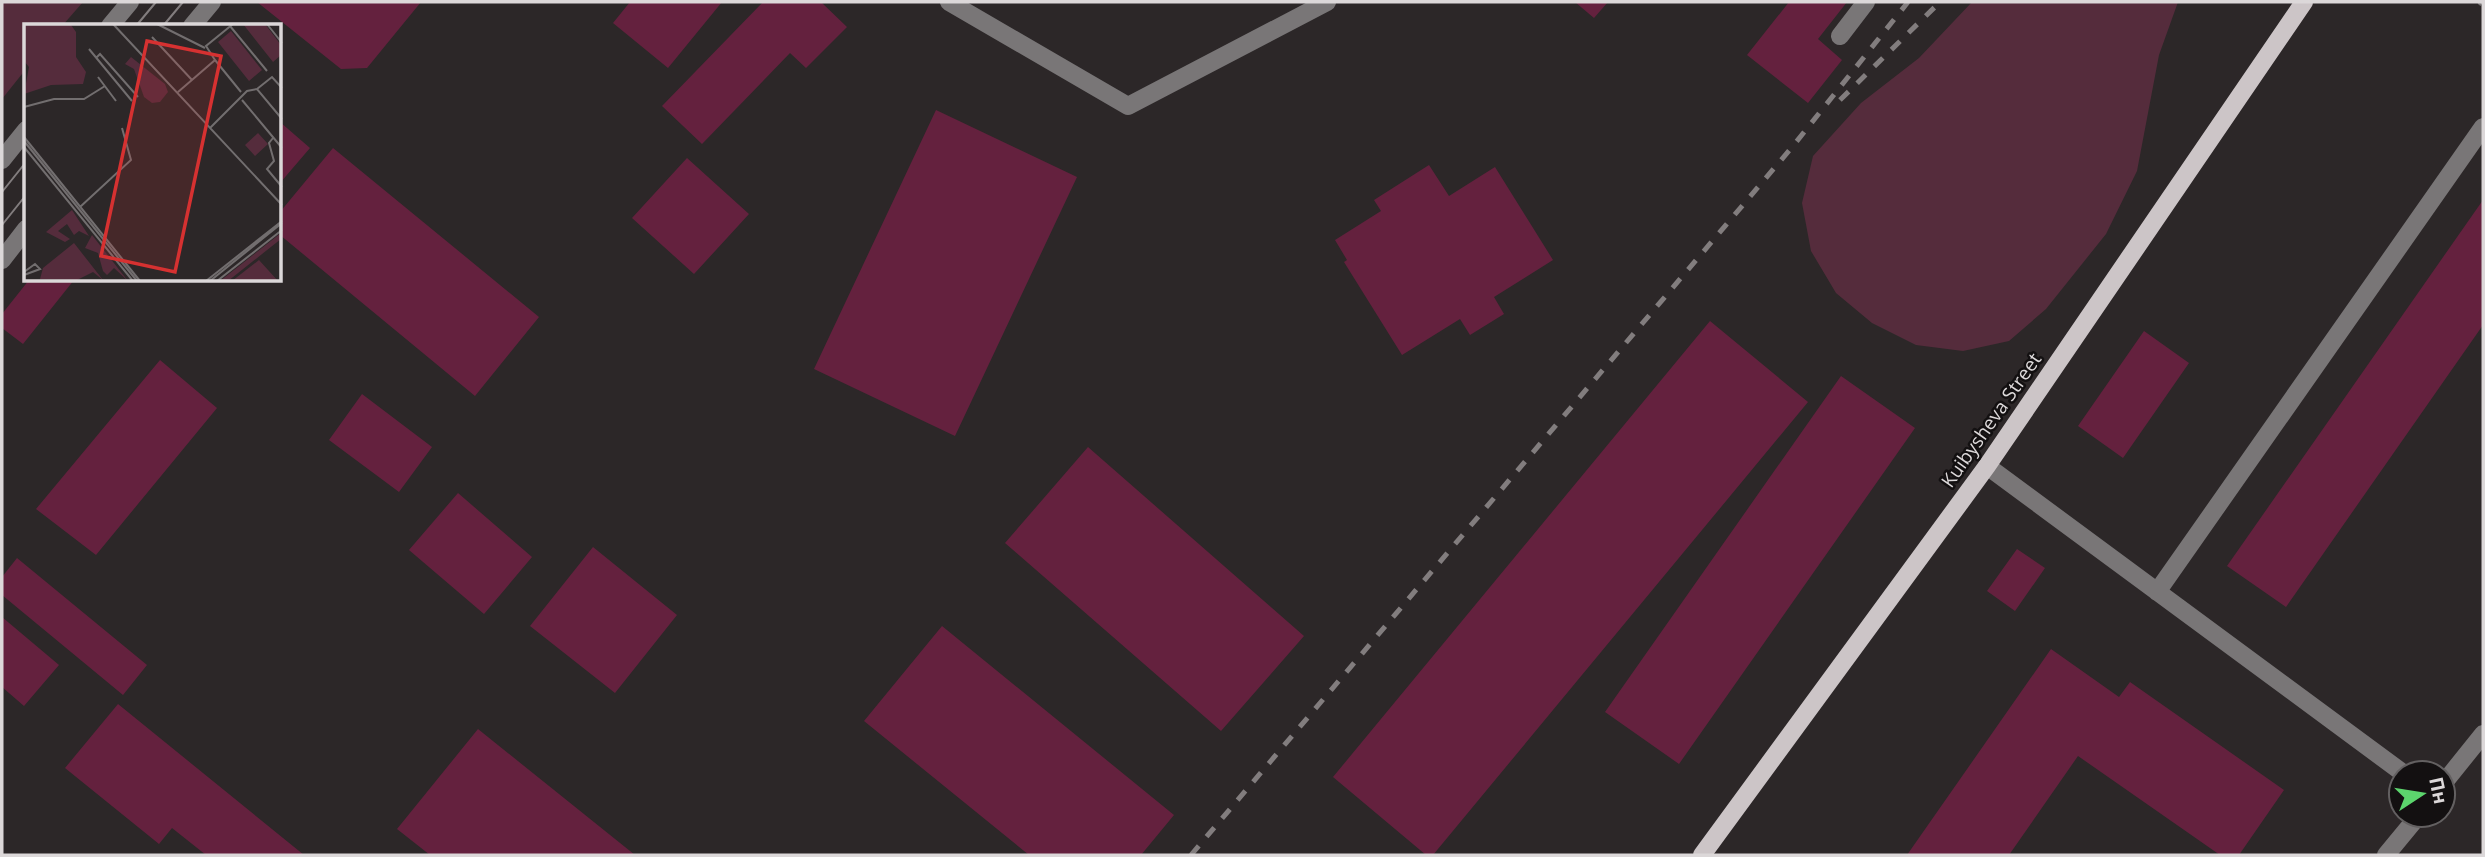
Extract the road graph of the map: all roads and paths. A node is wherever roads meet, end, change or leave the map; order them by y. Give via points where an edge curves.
1 (130, 2) edge
2 (212, 2) edge
3 (949, 2) edge
4 (1327, 2) edge
5 (1866, 2) edge
6 (2304, 2) edge
7 (112, 24) edge
8 (194, 24) edge
9 (1840, 36) dead end
10 (2483, 127) edge
11 (24, 132) edge
12 (2, 160) edge
13 (24, 232) edge
14 (2, 260) edge
15 (1987, 466) junction
16 (2157, 592) junction
17 (2483, 734) edge
18 (2387, 761) edge
19 (2457, 766) edge
20 (2407, 829) edge
21 (1702, 855) edge
22 (2386, 855) edge

1 - 7 street
2 - 8 street
3 - 4 street via 1128,106
5 - 9 street
6 - 15 main road, Kuibysheva Street
10 - 16 street
11 - 12 street
13 - 14 street
15 - 16 street
15 - 21 main road, Kuibysheva Street
16 - 18 street
17 - 19 street
20 - 22 street

